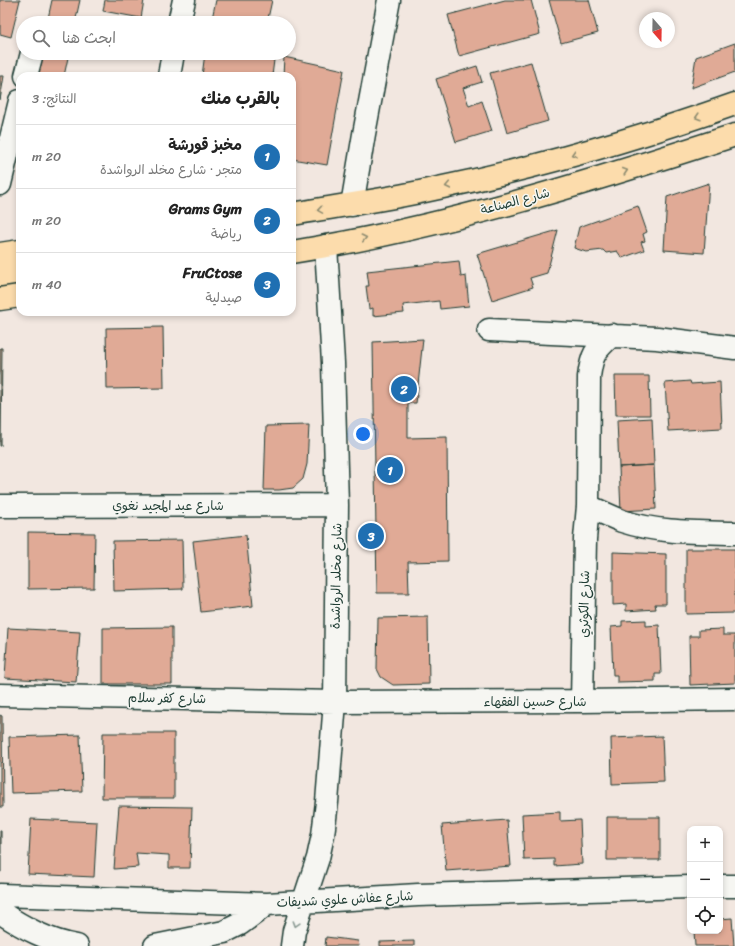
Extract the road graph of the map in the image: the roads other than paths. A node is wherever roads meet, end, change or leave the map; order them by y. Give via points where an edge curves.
1 (184, 0) edge
2 (395, 1) edge
3 (181, 16) edge
4 (30, 60) edge
5 (172, 60) edge
6 (27, 72) edge
7 (170, 72) edge
8 (735, 104) edge
9 (16, 118) edge
10 (735, 136) edge
11 (0, 184) edge
12 (352, 205) junction
13 (296, 213) edge
14 (326, 246) junction
15 (296, 251) edge
16 (16, 252) edge
17 (0, 254) edge
18 (16, 297) edge
19 (0, 299) edge
20 (489, 330) dead end
21 (612, 335) junction
22 (735, 348) edge
23 (337, 505) junction
24 (0, 506) edge
25 (588, 506) junction
26 (735, 533) edge
27 (0, 695) edge
28 (735, 699) edge
29 (582, 701) junction
30 (334, 702) junction
31 (723, 886) edge
32 (735, 886) edge
33 (687, 887) edge
34 (0, 895) edge
35 (303, 902) junction
36 (267, 904) junction
37 (0, 912) edge
38 (77, 946) edge
39 (155, 946) edge
40 (292, 946) edge

1 - 3 street
2 - 12 street via 366,119
4 - 6 street
5 - 7 street
8 -> 12 main road via 635,136 489,177
9 - 11 street
14 -> 10 main road, شارع الصناعة via 401,231 492,208 606,177
12 -> 13 main road
14 - 15 main road, شارع الصناعة
14 - 23 street, شارع مخلد الرواشدة via 333,363
16 - 17 main road
18 - 19 main road
20 - 21 street
21 - 22 street
21 - 25 street, شارع الكوثري via 591,359
23 - 24 street, شارع عبد المجيد نغوي
23 - 30 street, شارع مخلد الرواشدة
25 - 26 street via 623,521 644,526 672,531
25 - 29 street, شارع الكوثري
27 - 30 street, شارع كفر سلام
28 - 29 street, شارع حسين الفقهاء
29 - 30 street, شارع حسين الفقهاء
30 - 35 street, شارع مخلد الرواشدة via 323,836
31 - 32 street
33 - 35 street, شارع عفاش علوي شديفات via 418,895
34 - 36 street, شارع عفاش علوي شديفات
35 - 36 street, شارع عفاش علوي شديفات
35 -> 40 street, شارع مخلد الرواشدة
36 - 39 street via 240,924 224,932
37 - 38 street via 21,927 62,944

